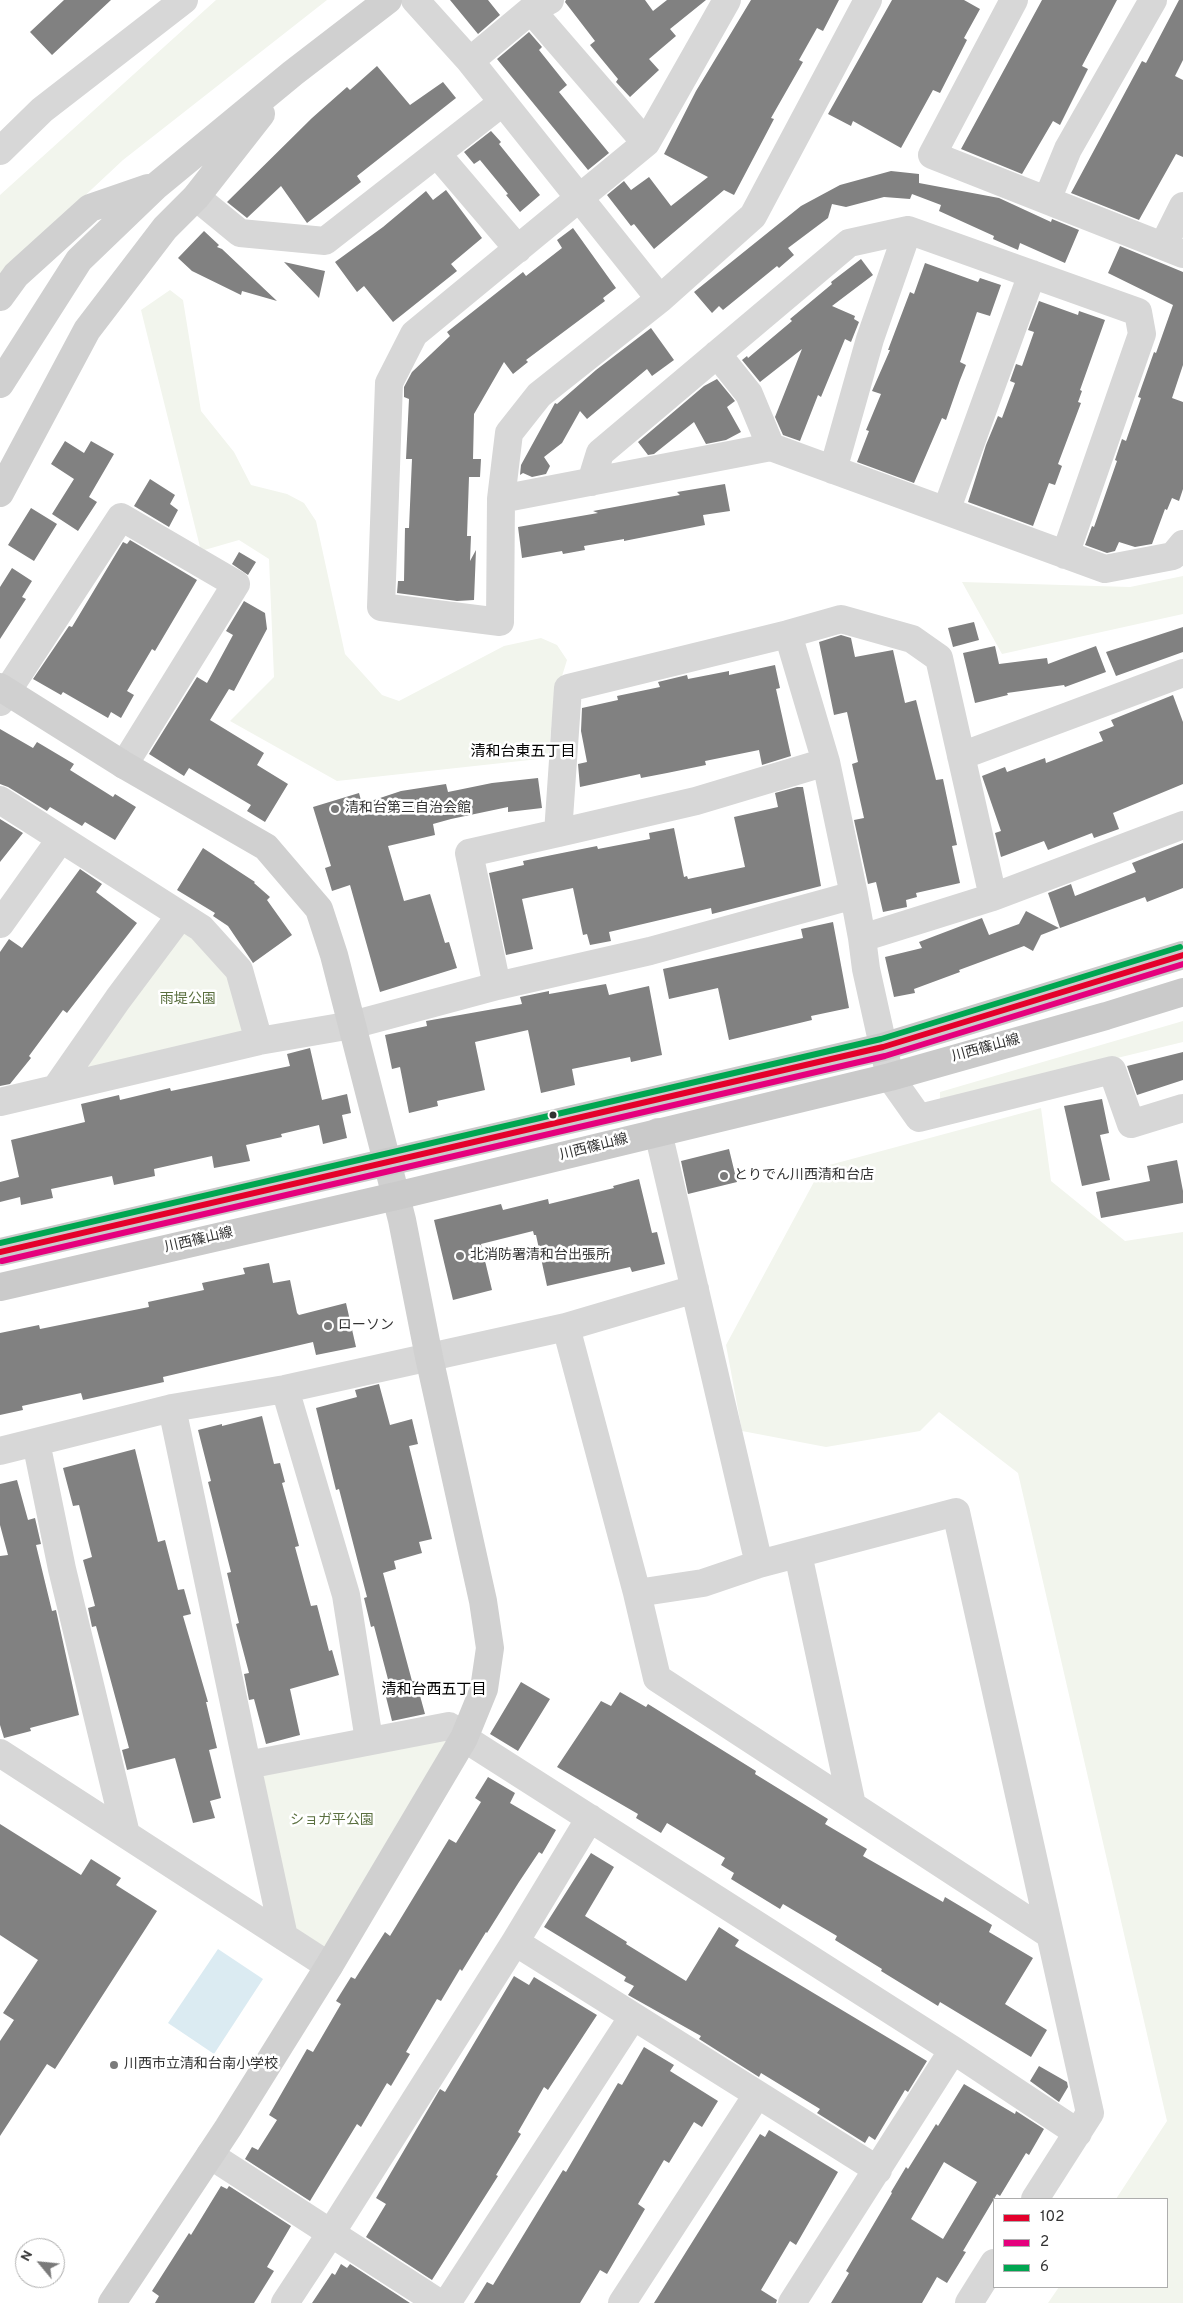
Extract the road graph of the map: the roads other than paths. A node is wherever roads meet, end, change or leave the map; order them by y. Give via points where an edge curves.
1 (184, 0) edge
2 (388, 0) edge
3 (415, 0) edge
4 (727, 0) edge
5 (868, 0) edge
6 (1014, 0) edge
7 (1153, 0) edge
8 (541, 5) edge
9 (470, 61) junction
10 (293, 73) junction
11 (503, 102) junction
12 (646, 143) junction
13 (0, 151) edge
14 (437, 154) junction
15 (156, 186) junction
16 (196, 197) junction
17 (580, 199) junction
18 (1047, 200) junction
19 (1183, 206) edge
20 (908, 230) junction
21 (518, 249) junction
22 (1173, 250) edge
23 (1032, 274) junction
24 (0, 297) edge
25 (660, 299) junction
26 (717, 354) junction
27 (0, 384) edge
28 (771, 447) junction
29 (833, 470) junction
30 (591, 482) junction
31 (0, 493) edge
32 (501, 499) junction
33 (946, 511) junction
34 (1183, 544) edge
35 (1065, 555) junction
36 (788, 634) junction
37 (1183, 673) edge
38 (3, 694) edge
39 (961, 756) junction
40 (826, 762) junction
41 (124, 765) junction
42 (0, 800) edge
43 (1183, 825) edge
44 (558, 833) junction
45 (60, 840) junction
46 (854, 895) junction
47 (993, 897) junction
48 (180, 916) junction
49 (0, 924) edge
50 (862, 938) junction
51 (1183, 955) edge
52 (497, 986) junction
53 (1183, 992) edge
54 (352, 1025) junction
55 (259, 1041) junction
56 (883, 1046) junction
57 (890, 1077) junction
58 (56, 1088) junction
59 (0, 1102) edge
60 (1183, 1108) edge
61 (658, 1132) junction
62 (387, 1162) junction
63 (396, 1196) junction
64 (0, 1252) edge
65 (0, 1287) edge
66 (695, 1289) junction
67 (566, 1327) junction
68 (429, 1357) junction
69 (285, 1389) junction
70 (172, 1408) junction
71 (36, 1442) junction
72 (0, 1451) edge
73 (798, 1554) junction
74 (759, 1564) junction
75 (636, 1593) junction
76 (464, 1738) junction
77 (369, 1740) junction
78 (0, 1752) edge
79 (247, 1765) junction
80 (852, 1805) junction
81 (590, 1818) junction
82 (126, 1834) junction
83 (1049, 1934) junction
84 (284, 1937) junction
85 (515, 1942) junction
86 (329, 1966) junction
87 (632, 2018) junction
88 (953, 2050) junction
89 (757, 2096) junction
90 (1078, 2133) junction
91 (210, 2155) junction
92 (878, 2170) junction
93 (1036, 2198) edge
94 (331, 2234) junction
95 (993, 2265) edge
96 (112, 2303) edge
97 (285, 2303) edge
98 (439, 2303) edge
99 (447, 2303) edge
100 (622, 2303) edge
101 (792, 2303) edge
102 (969, 2303) edge

1 - 13 street via 42,110
2 - 10 street
3 - 9 street
4 - 12 street
5 - 25 street via 753,216
6 - 18 street via 932,155
7 - 18 street via 1068,149
8 - 9 street
8 - 12 street
9 - 11 street
10 - 15 street
10 - 16 street
11 - 14 street
11 - 17 street
12 - 17 street
14 - 16 street via 325,241 240,233
14 - 21 street
15 - 24 street via 90,208 16,276
15 - 27 street via 79,260
16 - 31 street via 165,228 86,330
17 - 21 street
17 - 25 street
18 - 22 street
19 - 22 street
20 - 23 street
20 - 26 street via 849,243
20 - 29 street via 870,338
21 - 32 street via 414,334 389,383 381,607 500,622
23 - 33 street
23 - 35 street via 1138,312 1142,334
25 - 32 street via 539,395 508,433
26 - 28 street via 748,394
26 - 30 street via 600,453
28 - 29 street
28 - 30 street
29 - 33 street
30 - 32 street
33 - 35 street
34 - 35 street via 1174,556 1105,569
36 - 39 street via 841,619 912,639 939,658
36 - 40 street
36 - 44 street via 568,688
37 - 39 street
38 - 41 street
38 - 41 street via 121,517 236,584
39 - 47 street
40 - 44 street via 696,801
40 - 46 street
41 - 54 street via 266,847 319,909
42 - 45 street
43 - 47 street
44 - 52 street via 469,853
45 - 48 street
45 - 49 street
46 - 50 street
46 - 52 street via 650,951
47 - 50 street
48 - 55 street via 201,928 239,970
48 - 58 street
50 - 56 street
51 - 56 main road
52 - 54 street
53 - 57 main road, 川西篠山線
54 - 55 street
54 - 62 street
55 - 58 street
56 - 57 street
56 - 62 main road
57 - 60 street via 919,1118 1112,1070 1131,1124
57 - 61 main road, 川西篠山線
58 - 59 street
61 - 63 main road, 川西篠山線
61 - 66 street
62 - 63 street
62 - 64 main road
63 - 65 main road, 川西篠山線
63 - 68 street
66 - 67 street
66 - 74 street
67 - 68 street
67 - 75 street
68 - 69 street
68 - 76 street via 483,1601 490,1648 484,1689
69 - 70 street
69 - 77 street via 346,1595
70 - 71 street
70 - 79 street
71 - 72 street
71 - 82 street via 62,1569
73 - 74 street
73 - 80 street
73 - 83 street via 956,1512
74 - 75 street via 703,1583
75 - 80 street via 657,1678
76 - 77 street via 449,1726
76 - 81 street
76 - 86 street
77 - 79 street
78 - 82 street
79 - 84 street
80 - 83 street
81 - 85 street
81 - 88 street
82 - 84 street
83 - 90 street via 1090,2113
84 - 86 street
85 - 87 street
85 - 94 street
86 - 91 street
87 - 89 street
87 - 99 street
88 - 90 street
88 - 92 street
89 - 92 street
89 - 100 street
90 - 93 street
91 - 94 street
91 - 96 street
92 - 101 street
94 - 97 street
94 - 98 street
95 - 102 street

